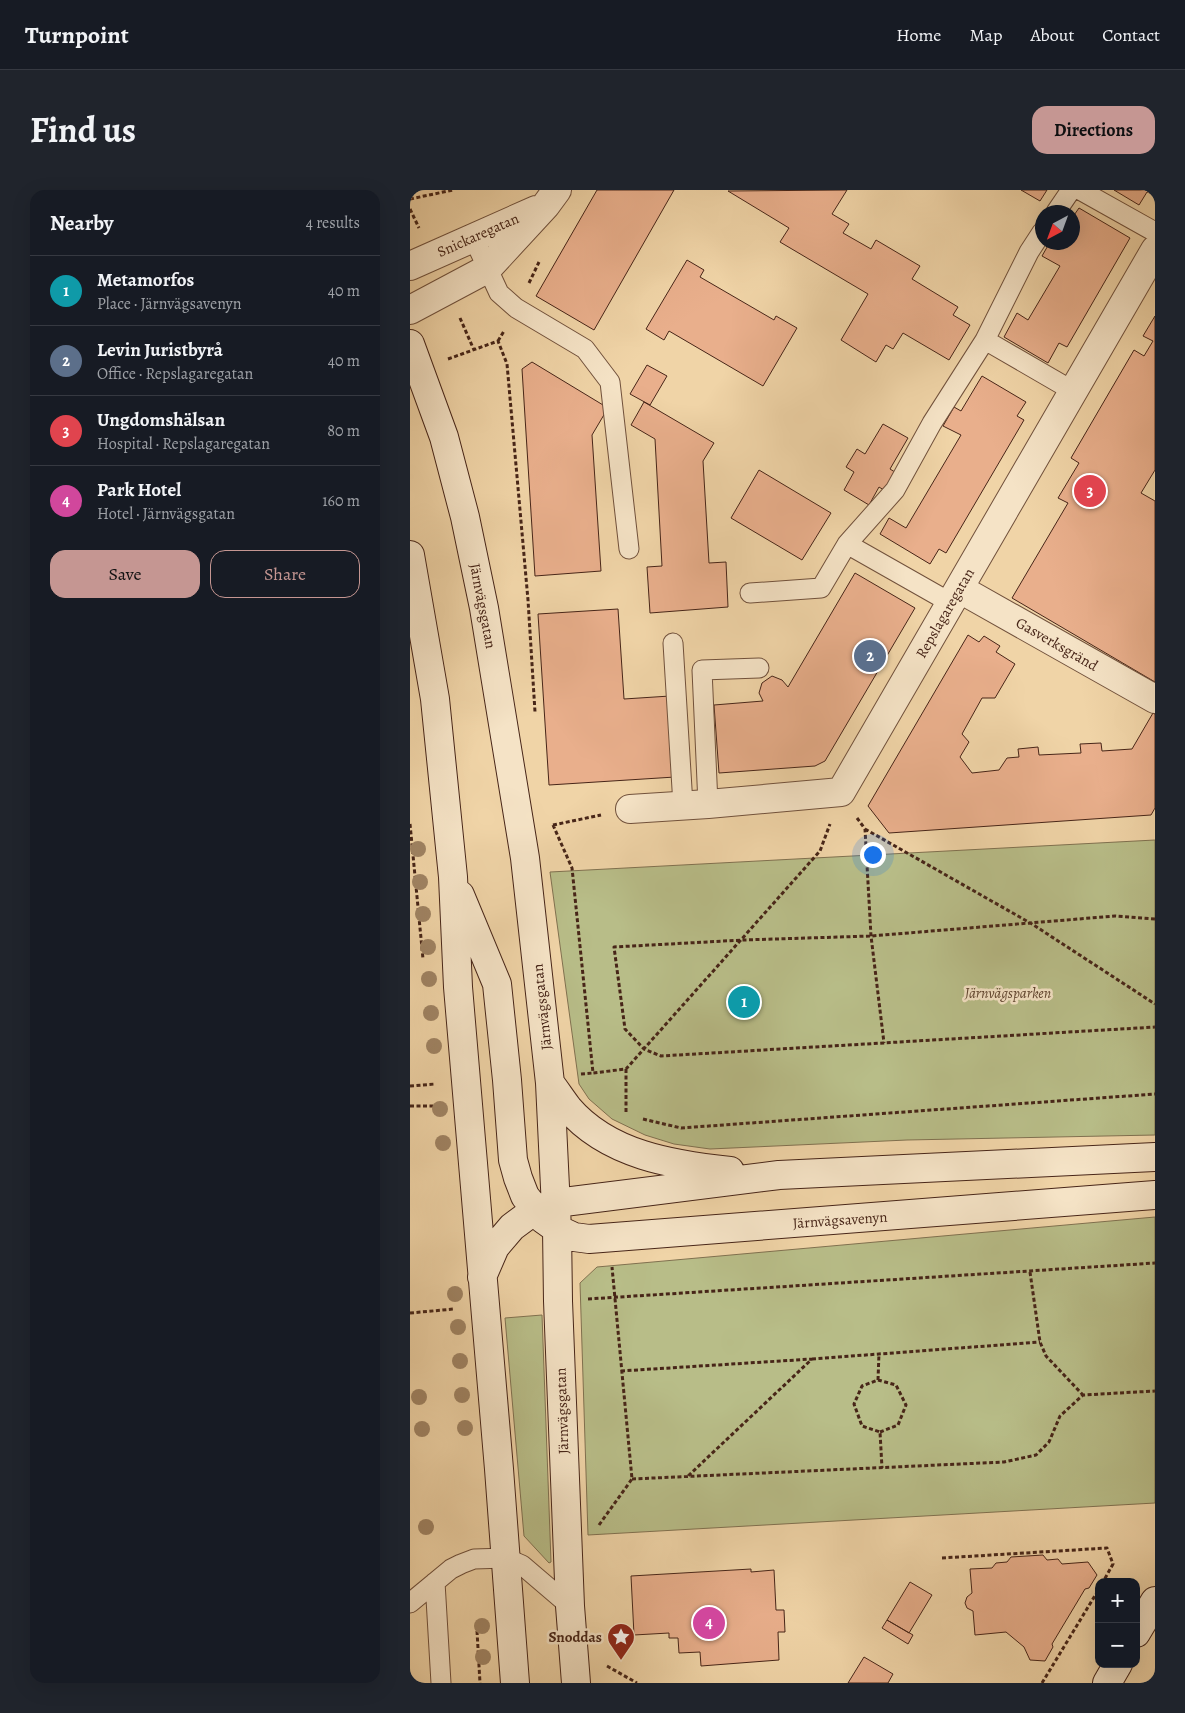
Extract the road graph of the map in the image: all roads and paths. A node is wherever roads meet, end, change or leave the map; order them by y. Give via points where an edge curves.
1 (453, 190) edge
2 (1071, 190) edge
3 (1080, 190) edge
4 (552, 198) edge
5 (410, 199) edge
6 (1061, 205) edge
7 (1155, 232) edge
8 (473, 237) junction
9 (1035, 243) edge
10 (1155, 250) edge
11 (542, 254) dead end
12 (410, 266) edge
13 (487, 269) junction
14 (516, 308) junction
15 (410, 310) edge
16 (985, 340) junction
17 (498, 341) junction
18 (410, 344) edge
19 (474, 350) dead end
20 (1073, 391) junction
21 (847, 544) junction
22 (629, 548) dead end
23 (410, 555) edge
24 (750, 593) dead end
25 (955, 596) junction
26 (673, 644) dead end
27 (759, 668) dead end
28 (1155, 699) edge
29 (535, 719) dead end
30 (841, 792) junction
31 (695, 804) junction
32 (630, 809) joint
33 (550, 818) dead end
34 (410, 824) edge
35 (553, 825) junction
36 (865, 829) junction
37 (453, 877) junction
38 (1155, 919) edge
39 (1032, 924) junction
40 (871, 936) junction
41 (743, 940) junction
42 (423, 959) dead end
43 (1155, 1004) edge
44 (1155, 1027) edge
45 (884, 1043) junction
46 (644, 1049) junction
47 (626, 1069) junction
48 (550, 1083) junction
49 (1155, 1094) edge
50 (444, 1105) dead end
51 (410, 1106) edge
52 (626, 1116) junction
53 (612, 1143) junction
54 (1155, 1157) edge
55 (779, 1175) junction
56 (1155, 1196) edge
57 (549, 1214) junction
58 (609, 1237) junction
59 (1155, 1263) edge
60 (1030, 1272) junction
61 (482, 1277) junction
62 (614, 1297) junction
63 (1040, 1342) junction
64 (879, 1353) junction
65 (812, 1358) junction
66 (621, 1371) junction
67 (878, 1380) junction
68 (1155, 1391) edge
69 (1084, 1395) junction
70 (880, 1432) junction
71 (882, 1468) junction
72 (688, 1476) junction
73 (632, 1479) junction
74 (594, 1531) dead end
75 (506, 1558) junction
76 (942, 1558) dead end
77 (1105, 1578) edge
78 (436, 1582) junction
79 (1095, 1596) edge
80 (1155, 1601) edge
81 (410, 1603) edge
82 (570, 1606) junction
83 (477, 1624) dead end
84 (1140, 1626) edge
85 (602, 1664) dead end
86 (1116, 1668) edge
87 (441, 1683) edge
88 (480, 1683) edge
89 (515, 1683) edge
90 (576, 1683) edge
91 (637, 1683) edge
92 (1042, 1683) edge
93 (1107, 1683) edge

1 - 5 path
2 - 6 lane
3 - 7 lane
4 - 8 main road, Snickaregatan
4 - 13 main road, Snickaregatan
8 - 12 main road, Snickaregatan
8 - 13 lane
9 - 16 lane
10 - 20 main road, Repslagaregatan
11 - 14 path
13 - 14 lane via 499,293
13 - 15 main road, Snickaregatan
14 - 17 path
14 - 22 lane via 585,349 610,382
16 - 20 lane
16 - 21 lane via 932,423 895,490
17 - 19 path
17 - 29 path via 507,364
18 - 48 main road, Järnvägsgatan via 444,437 484,608 526,858
20 - 25 main road, Repslagaregatan
21 - 24 lane via 821,588
21 - 25 lane
23 - 37 main road, Järnvägsgatan via 435,699
25 - 28 main road, Gasverksgränd
25 - 30 main road, Repslagaregatan
26 - 31 lane
27 - 31 lane via 702,670
30 - 31 main road
30 - 36 path
30 - 41 path via 820,851
31 - 32 main road
32 - 35 path
33 - 35 path
34 - 42 path
35 - 47 path via 572,868 593,1073
36 - 39 path
36 - 40 path
37 - 57 main road, Järnvägsgatan via 497,984 513,1160 525,1196
37 - 61 main road, Järnvägsgatan via 458,987
38 - 39 path via 1115,916
39 - 40 path
39 - 43 path
40 - 41 path
40 - 45 path
41 - 46 path
41 - 46 path via 614,947 625,1028
44 - 45 path
45 - 46 path via 660,1056
46 - 47 path
47 - 52 path
48 - 53 main road via 569,1109
48 - 57 main road, Järnvägsgatan
49 - 52 path via 681,1128
50 - 51 path
52 - 53 path
53 - 55 main road via 648,1157 682,1164
54 - 55 main road
55 - 57 main road
56 - 58 main road, Järnvägsavenyn
57 - 58 main road, Järnvägsavenyn via 574,1237
57 - 61 main road via 512,1227 495,1247
57 - 82 main road, Järnvägsgatan via 558,1301
58 - 62 path
59 - 60 path
60 - 62 path
60 - 63 path
61 - 75 main road, Järnvägsgatan
62 - 66 path
63 - 64 path
63 - 69 path via 1046,1356
64 - 65 path
64 - 67 path
65 - 66 path
65 - 72 path
66 - 73 path
67 - 70 path via 862,1386 854,1404 862,1426
67 - 70 path via 896,1385 906,1404 898,1425
68 - 69 path
69 - 71 path via 1060,1416 1049,1442 1036,1455 1004,1462
70 - 71 path
71 - 72 path
72 - 73 path
73 - 74 path
75 - 78 lane via 474,1559 451,1569
75 - 82 lane via 522,1565
75 - 89 main road, Järnvägsgatan
76 - 77 path via 1107,1548 1113,1564
78 - 81 lane
78 - 87 lane
79 - 92 path
80 - 84 main road
82 - 90 main road, Järnvägsgatan
83 - 88 path
85 - 91 path
86 - 93 main road

